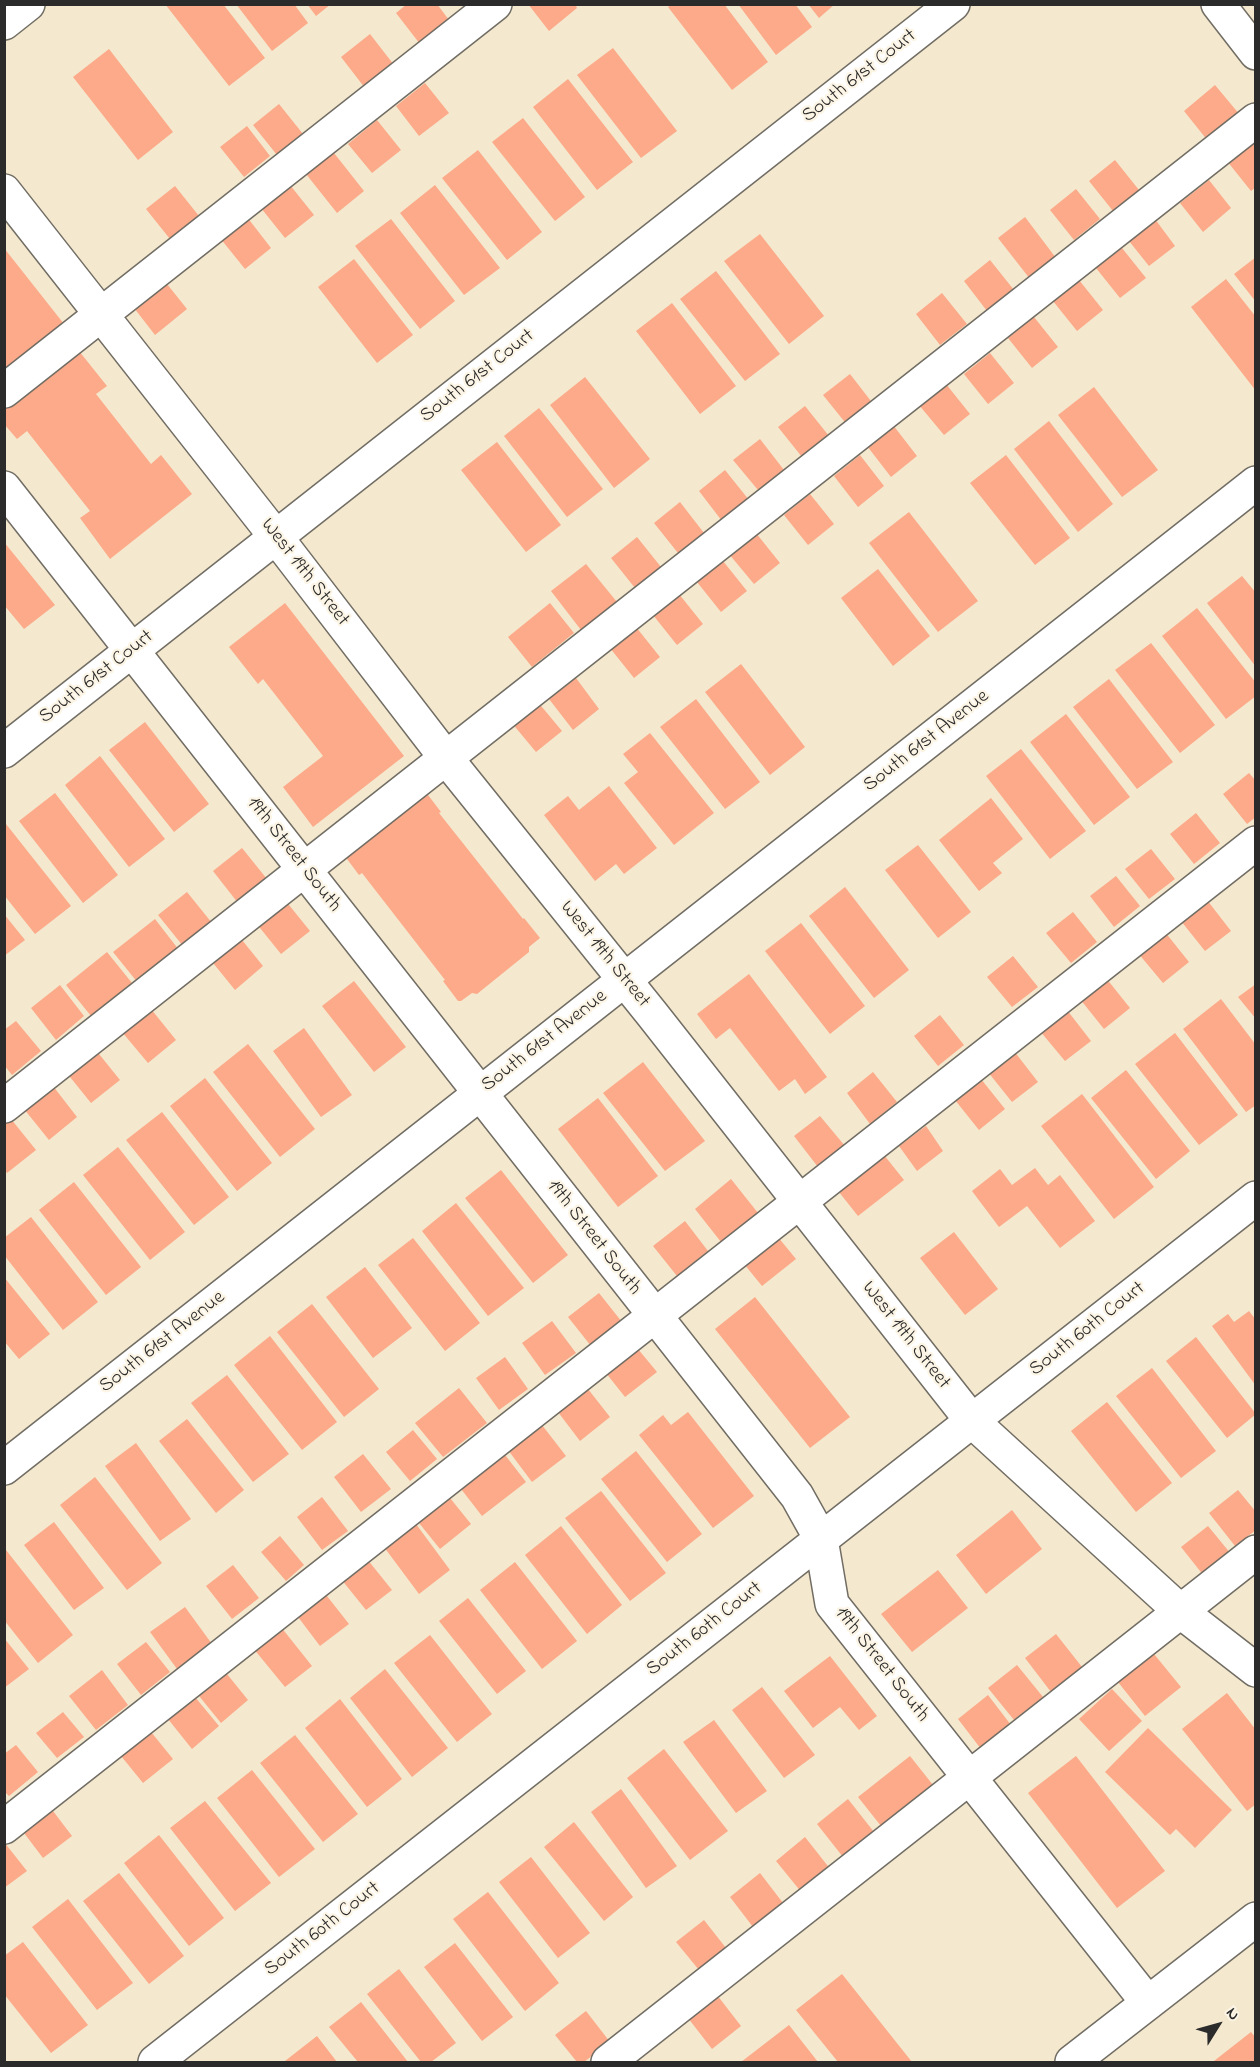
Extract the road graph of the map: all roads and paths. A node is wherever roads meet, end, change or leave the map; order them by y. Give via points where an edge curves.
1 (28, 4) edge
2 (495, 4) edge
3 (952, 4) edge
4 (1218, 4) edge
5 (4, 23) edge
6 (1256, 53) edge
7 (1256, 120) edge
8 (4, 191) edge
9 (102, 314) junction
10 (4, 391) edge
11 (1256, 483) edge
12 (4, 488) edge
13 (276, 537) junction
14 (132, 650) junction
15 (4, 751) edge
16 (446, 758) junction
17 (1256, 843) edge
18 (304, 870) junction
19 (625, 980) junction
20 (480, 1093) junction
21 (4, 1106) edge
22 (1256, 1198) edge
23 (800, 1202) junction
24 (654, 1316) junction
25 (972, 1421) junction
26 (4, 1468) edge
27 (821, 1539) junction
28 (1256, 1551) edge
29 (1180, 1611) junction
30 (1256, 1670) edge
31 (969, 1777) junction
32 (4, 1827) edge
33 (1256, 1919) edge
34 (1148, 2003) junction
35 (155, 2062) edge
36 (608, 2062) edge
37 (1072, 2062) edge

1 - 5 street
2 - 9 street
3 - 13 street, South 61st Court
4 - 6 street
7 - 16 street
8 - 9 street, West 19th Street
9 - 10 street
9 - 13 street, West 19th Street
11 - 19 street, South 61st Avenue
12 - 14 street, 19th Street South
13 - 14 street, South 61st Court
13 - 16 street, West 19th Street
14 - 15 street, South 61st Court
14 - 18 street, 19th Street South
16 - 18 street
16 - 19 street, West 19th Street
17 - 23 street
18 - 20 street, 19th Street South
18 - 21 street
19 - 20 street, South 61st Avenue
19 - 23 street, West 19th Street
20 - 24 street, 19th Street South
20 - 26 street, South 61st Avenue
22 - 25 street, South 60th Court
23 - 24 street
23 - 25 street, West 19th Street
24 - 27 street, 19th Street South via 800,1501
24 - 32 street
25 - 27 street, South 60th Court
25 - 29 street, West 19th Street
27 - 31 street, 19th Street South via 832,1604
27 - 35 street, South 60th Court
28 - 29 street
29 - 30 street, West 19th Street
29 - 31 street
31 - 34 street, 19th Street South
31 - 36 street
33 - 34 street
34 - 37 street

